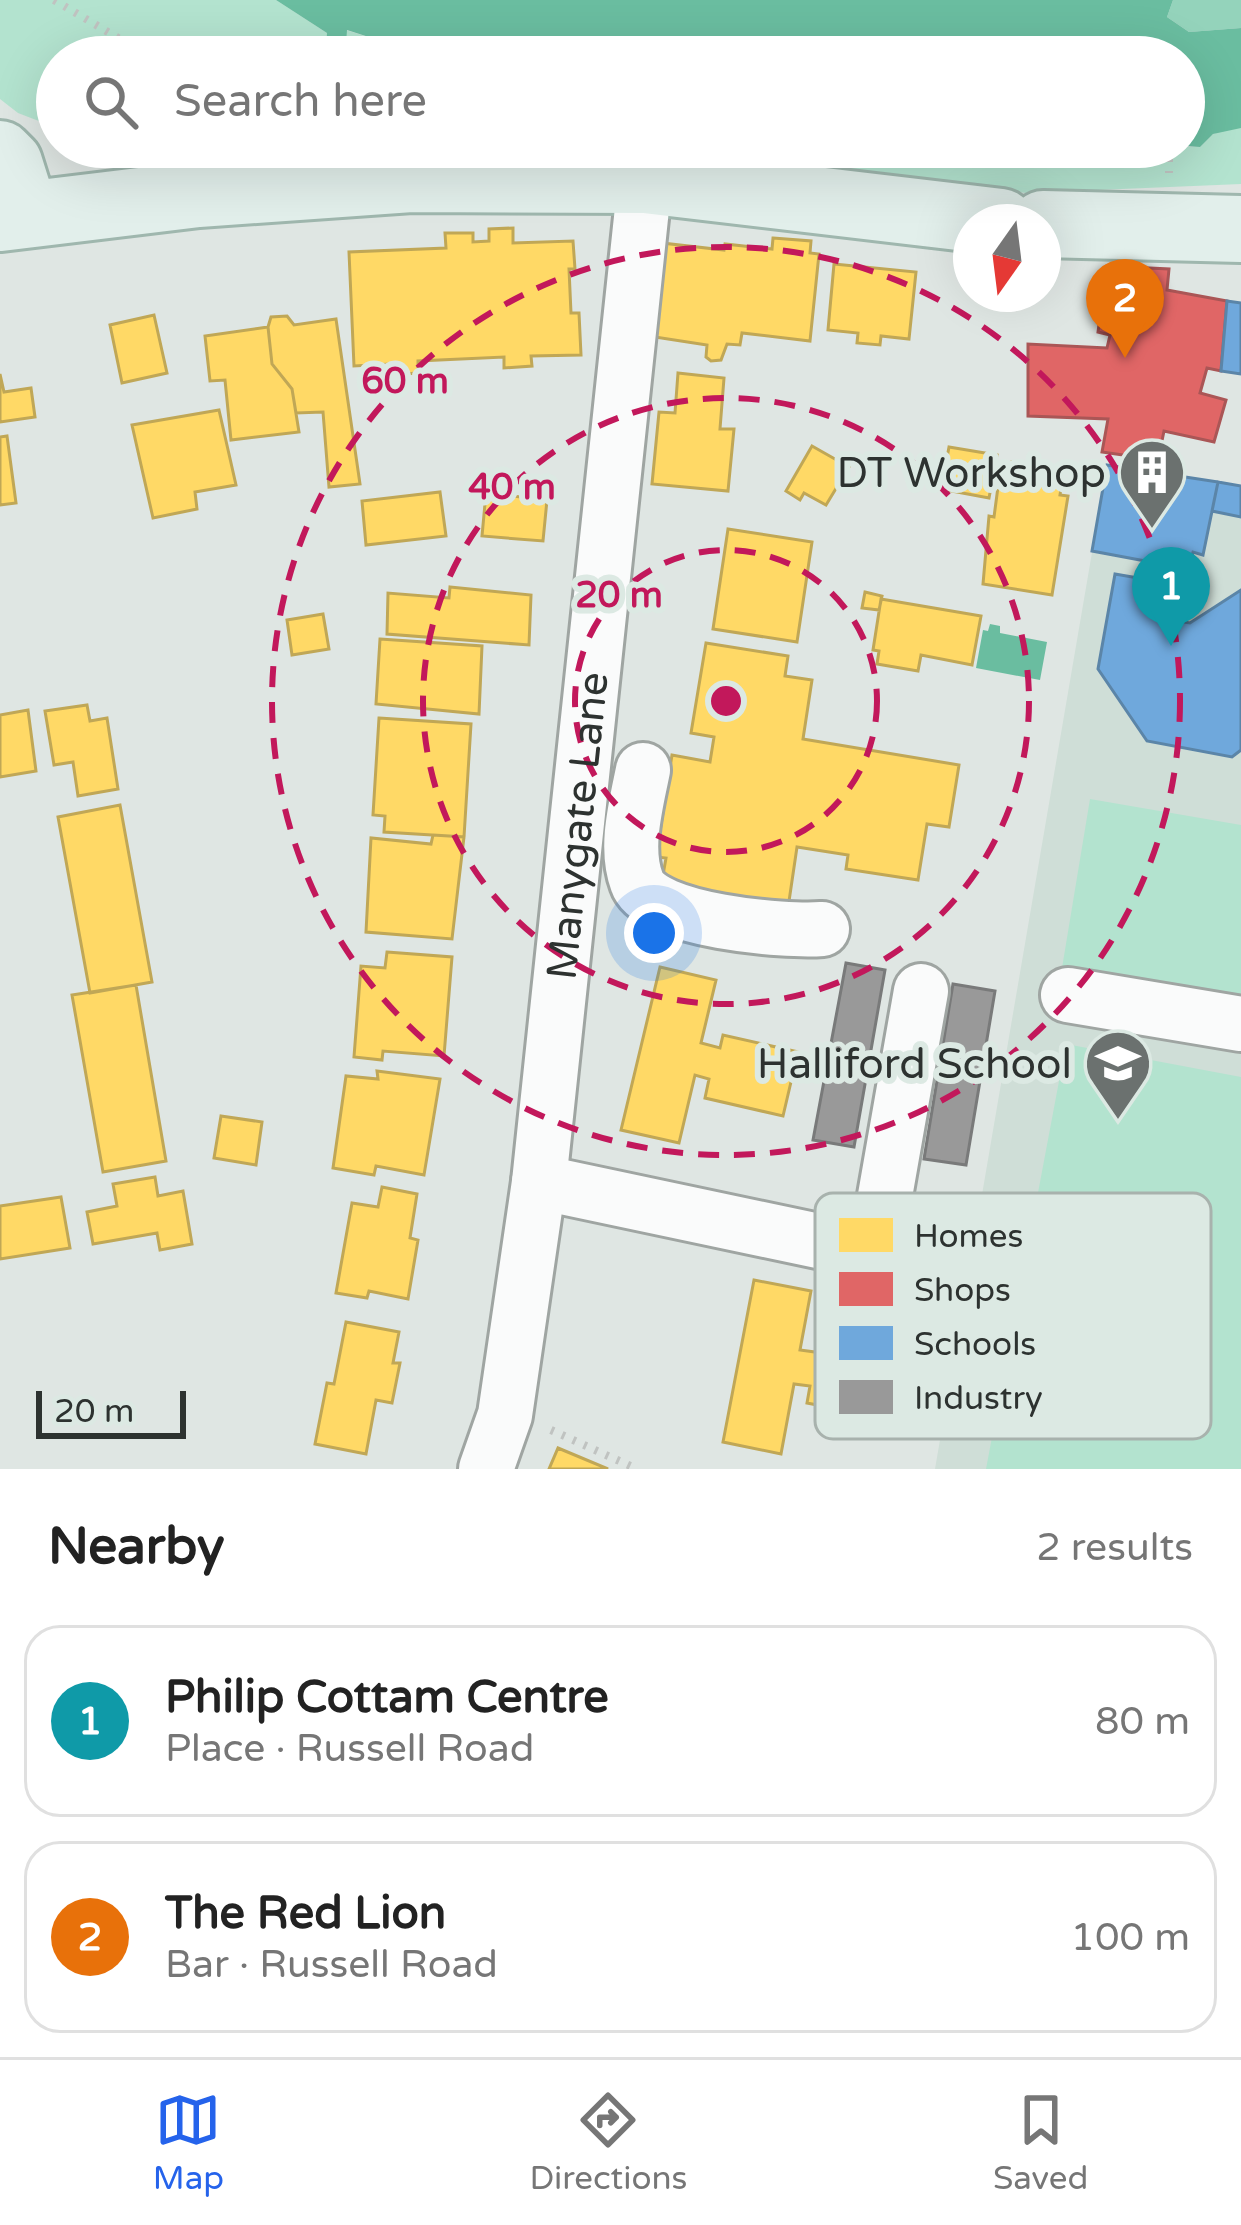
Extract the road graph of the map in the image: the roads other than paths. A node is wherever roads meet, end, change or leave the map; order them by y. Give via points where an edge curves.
1 (0, 154) edge
2 (645, 180) junction
3 (12, 216) edge
4 (953, 216) edge
5 (1061, 224) edge
6 (1241, 229) edge
7 (644, 770) dead end
8 (578, 821) junction
9 (632, 828) junction
10 (822, 929) dead end
11 (921, 991) dead end
12 (1068, 995) dead end
13 (1241, 1024) edge
14 (539, 1182) junction
15 (886, 1193) edge
16 (815, 1240) edge
17 (486, 1469) edge

1 - 3 main road via 9,163
2 - 3 main road via 388,180
2 - 4 main road
2 - 8 street, Manygate Lane
5 - 6 main road
7 - 9 street
8 - 9 street
8 - 14 street, Manygate Lane
9 - 10 street via 637,884 658,906
11 - 15 street
12 - 13 street
14 - 16 street
14 - 17 street, Manygate Lane via 505,1415

